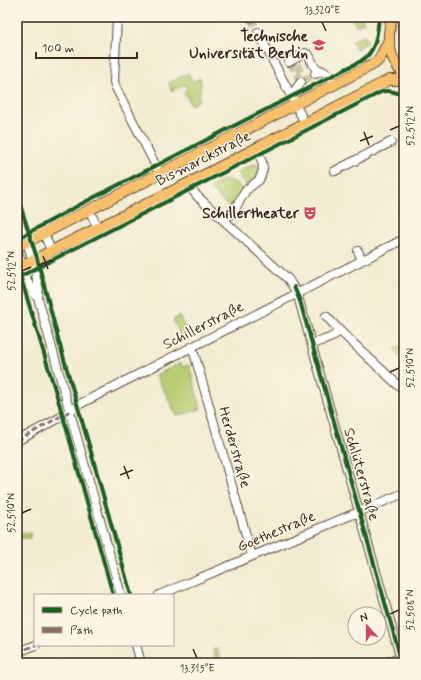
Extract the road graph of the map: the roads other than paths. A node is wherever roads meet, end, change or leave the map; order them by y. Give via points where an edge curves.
1 (117, 17) edge
2 (392, 17) edge
3 (258, 32) tunnel mouth
4 (388, 42) junction
5 (290, 62) dead end
6 (404, 75) edge
7 (332, 80) junction
8 (404, 80) edge
9 (301, 82) dead end
10 (295, 104) junction
11 (305, 123) junction
12 (392, 142) dead end
13 (257, 148) junction
14 (335, 171) dead end
15 (160, 174) junction
16 (187, 184) junction
17 (89, 210) junction
18 (17, 214) edge
19 (224, 221) junction
20 (98, 228) junction
21 (44, 234) junction
22 (404, 239) edge
23 (27, 242) junction
24 (17, 248) edge
25 (51, 251) junction
26 (358, 251) dead end
27 (32, 260) junction
28 (362, 260) junction
29 (20, 266) edge
30 (297, 293) junction
31 (38, 298) junction
32 (326, 316) dead end
33 (340, 331) junction
34 (312, 344) junction
35 (190, 347) junction
36 (399, 386) dead end
37 (70, 411) junction
38 (17, 442) edge
39 (404, 493) edge
40 (360, 511) junction
41 (252, 556) junction
42 (121, 594) edge
43 (161, 594) edge
44 (34, 646) edge
45 (136, 646) edge
46 (17, 652) edge
47 (402, 659) edge
48 (141, 663) edge
49 (383, 663) edge

1 - 15 street via 114,82
2 - 4 main road
3 - 10 street
4 - 6 main road via 392,56
4 - 7 main road, Bismarckstraße via 376,62
5 - 7 street via 305,54 313,65
7 - 10 main road, Bismarckstraße
8 - 11 main road, Bismarckstraße via 384,82
9 - 10 street via 293,93
10 - 11 street
10 - 15 main road, Bismarckstraße
11 - 13 main road, Bismarckstraße
12 - 14 street
13 - 16 main road, Bismarckstraße
13 - 19 street via 263,169 261,176 246,190 235,209
15 - 17 main road, Bismarckstraße
16 - 19 street, Schlüterstraße
16 - 20 main road, Bismarckstraße
17 - 20 street
17 - 21 main road, Bismarckstraße
18 - 23 street
19 - 30 street, Schlüterstraße via 288,279
20 - 25 main road, Bismarckstraße
21 - 23 main road, Bismarckstraße
21 - 25 street
22 - 28 street, Schillerstraße
23 - 24 main road, Bismarckstraße
23 - 27 street
24 - 29 street
25 - 27 main road, Bismarckstraße
26 - 28 street
27 - 29 main road, Bismarckstraße
27 - 31 street via 38,285
28 - 30 street, Schillerstraße
29 - 31 street via 32,292
30 - 34 street, Schlüterstraße
30 - 35 street, Schillerstraße
31 - 37 street
32 - 33 street
33 - 34 street via 330,338
33 - 36 street
34 - 40 street, Schlüterstraße
35 - 37 street, Schillerstraße via 78,404
35 - 41 street, Herderstraße via 194,353
37 - 38 street, Schillerstraße
37 - 42 street
39 - 40 street, Goethestraße
40 - 41 street, Goethestraße
40 - 47 street, Schlüterstraße
41 - 43 street, Goethestraße
44 - 46 street
45 - 48 street
47 - 49 street

